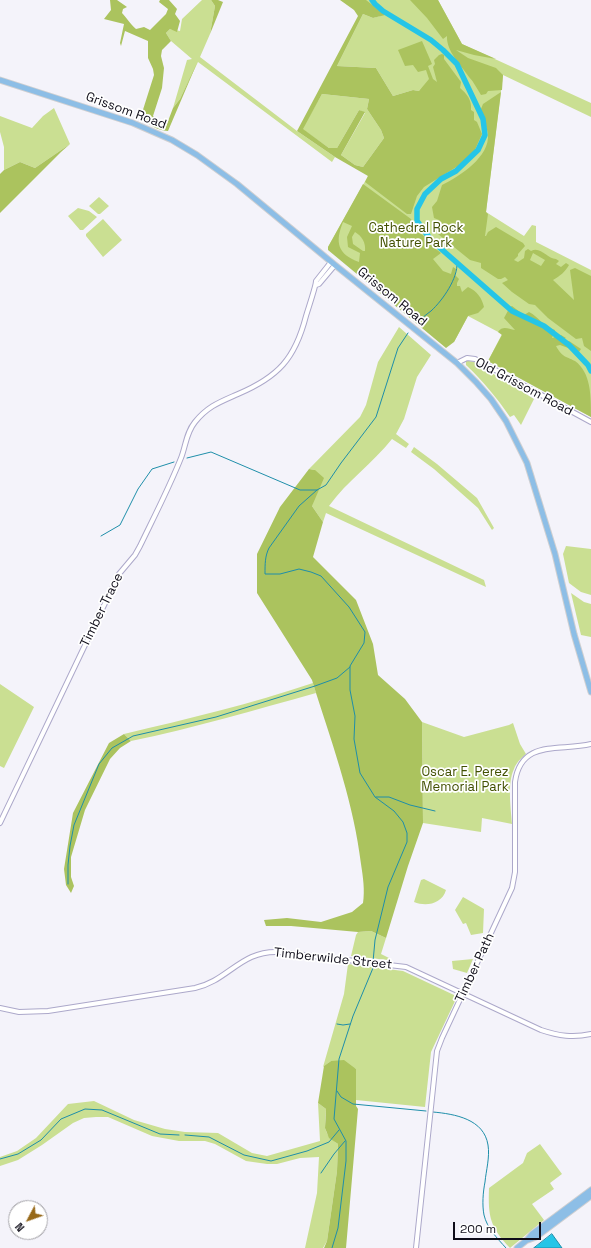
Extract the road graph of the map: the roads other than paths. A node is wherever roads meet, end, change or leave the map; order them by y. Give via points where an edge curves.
1 (0, 80) edge
2 (333, 263) junction
3 (457, 363) junction
4 (591, 422) edge
5 (591, 692) edge
6 (591, 744) edge
7 (0, 823) edge
8 (463, 993) junction
9 (0, 1008) edge
10 (591, 1034) edge
11 (591, 1190) edge
12 (591, 1196) edge
13 (527, 1240) junction
14 (416, 1248) edge
15 (517, 1248) edge

1 - 2 main road, Grissom Road via 137,124 172,140 210,163
2 - 3 main road, Grissom Road
2 - 7 street, Timber Trace via 316,285 301,334 285,364 262,383 212,405 194,422 188,433 182,457 140,546 119,574
3 - 4 street, Old Grissom Road via 467,358 475,359
3 - 5 main road, Grissom Road via 499,410 527,463 555,554
6 - 8 street, Timber Path via 542,749 526,757 519,766 515,782 515,872 512,888
8 - 9 street, Timberwilde Street via 402,966 268,952 247,958 210,983 195,988 32,1013
8 - 10 street, Timberwilde Street via 541,1030 564,1036
8 - 14 street, Timber Path via 442,1038 436,1060
11 - 13 main road
12 - 13 main road via 536,1237
13 - 15 main road

